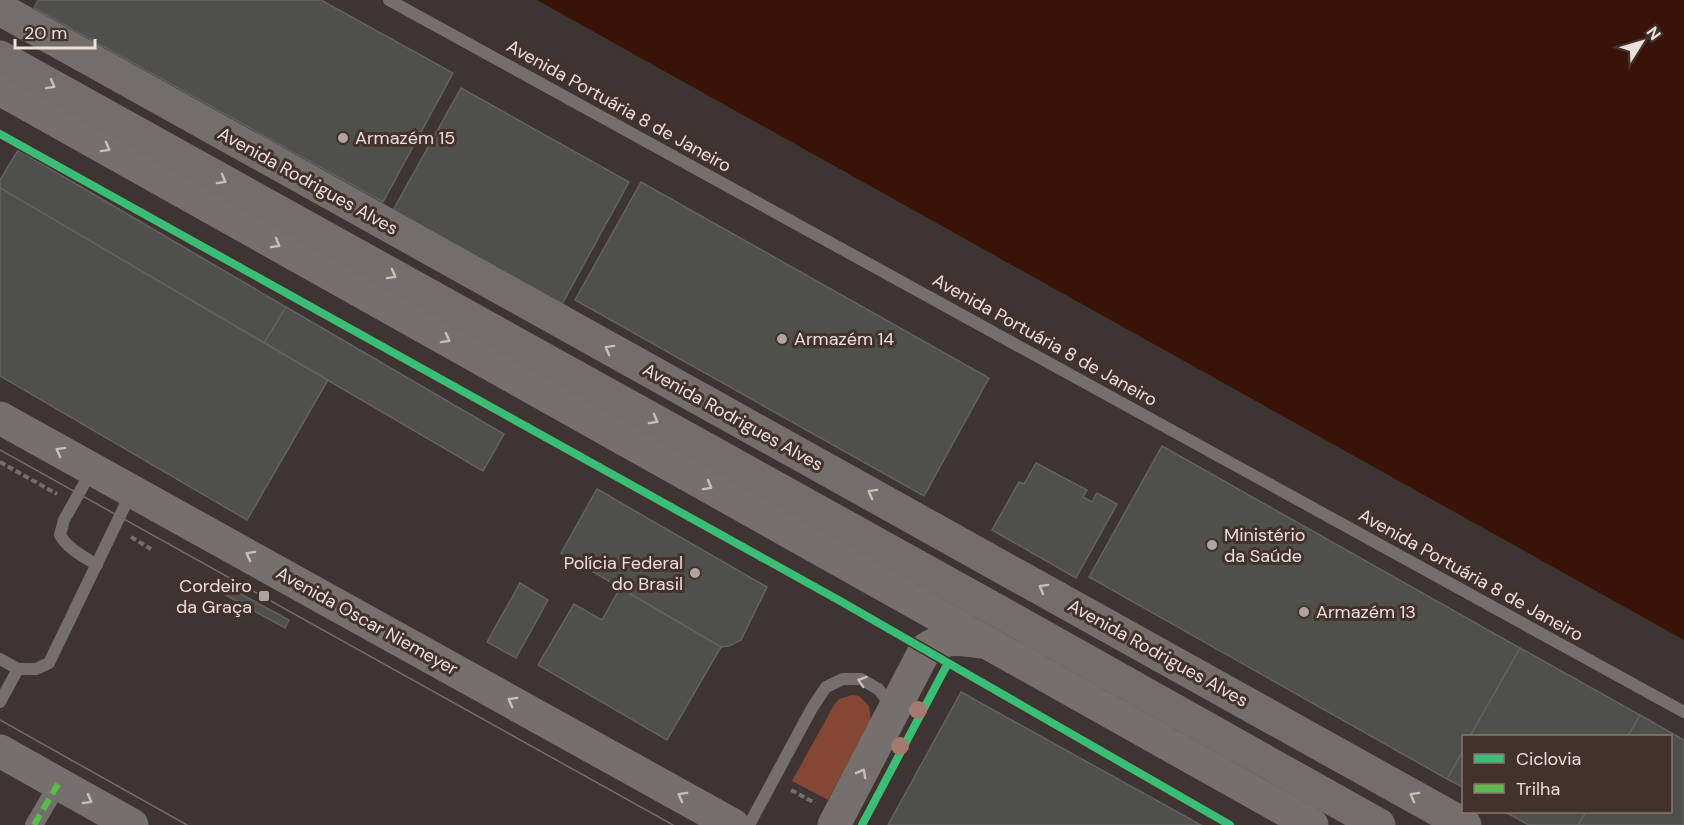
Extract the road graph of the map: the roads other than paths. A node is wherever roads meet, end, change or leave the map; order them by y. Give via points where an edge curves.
1 (389, 0) edge
2 (0, 9) edge
3 (0, 57) edge
4 (0, 89) edge
5 (0, 418) edge
6 (93, 469) junction
7 (132, 491) junction
8 (97, 565) junction
9 (987, 643) junction
10 (0, 660) edge
11 (18, 669) junction
12 (0, 702) edge
13 (1684, 712) edge
14 (887, 727) junction
15 (0, 751) edge
16 (58, 784) junction
17 (826, 814) edge
18 (34, 825) edge
19 (132, 825) edge
20 (733, 825) edge
21 (749, 825) edge
22 (1312, 825) edge
23 (1378, 825) edge
24 (1465, 825) edge

1 - 13 lane, Avenida Portuária 8 de Janeiro
24 -> 2 highway, Avenida Rodrigues Alves
3 -> 23 highway
4 -> 9 main road
6 -> 5 main road, Avenida Oscar Niemeyer
6 - 7 main road, Avenida Oscar Niemeyer
6 - 8 lane via 60,534 64,542
7 - 8 lane
20 -> 7 main road, Avenida Oscar Niemeyer
8 - 11 lane via 49,663 36,669
9 - 14 main road via 949,639 925,650
9 - 22 main road
10 - 11 lane
11 - 12 lane
17 -> 14 main road
14 -> 21 lane via 885,697 869,682 843,679 826,687
15 - 16 main road
16 - 18 street
16 -> 19 main road

